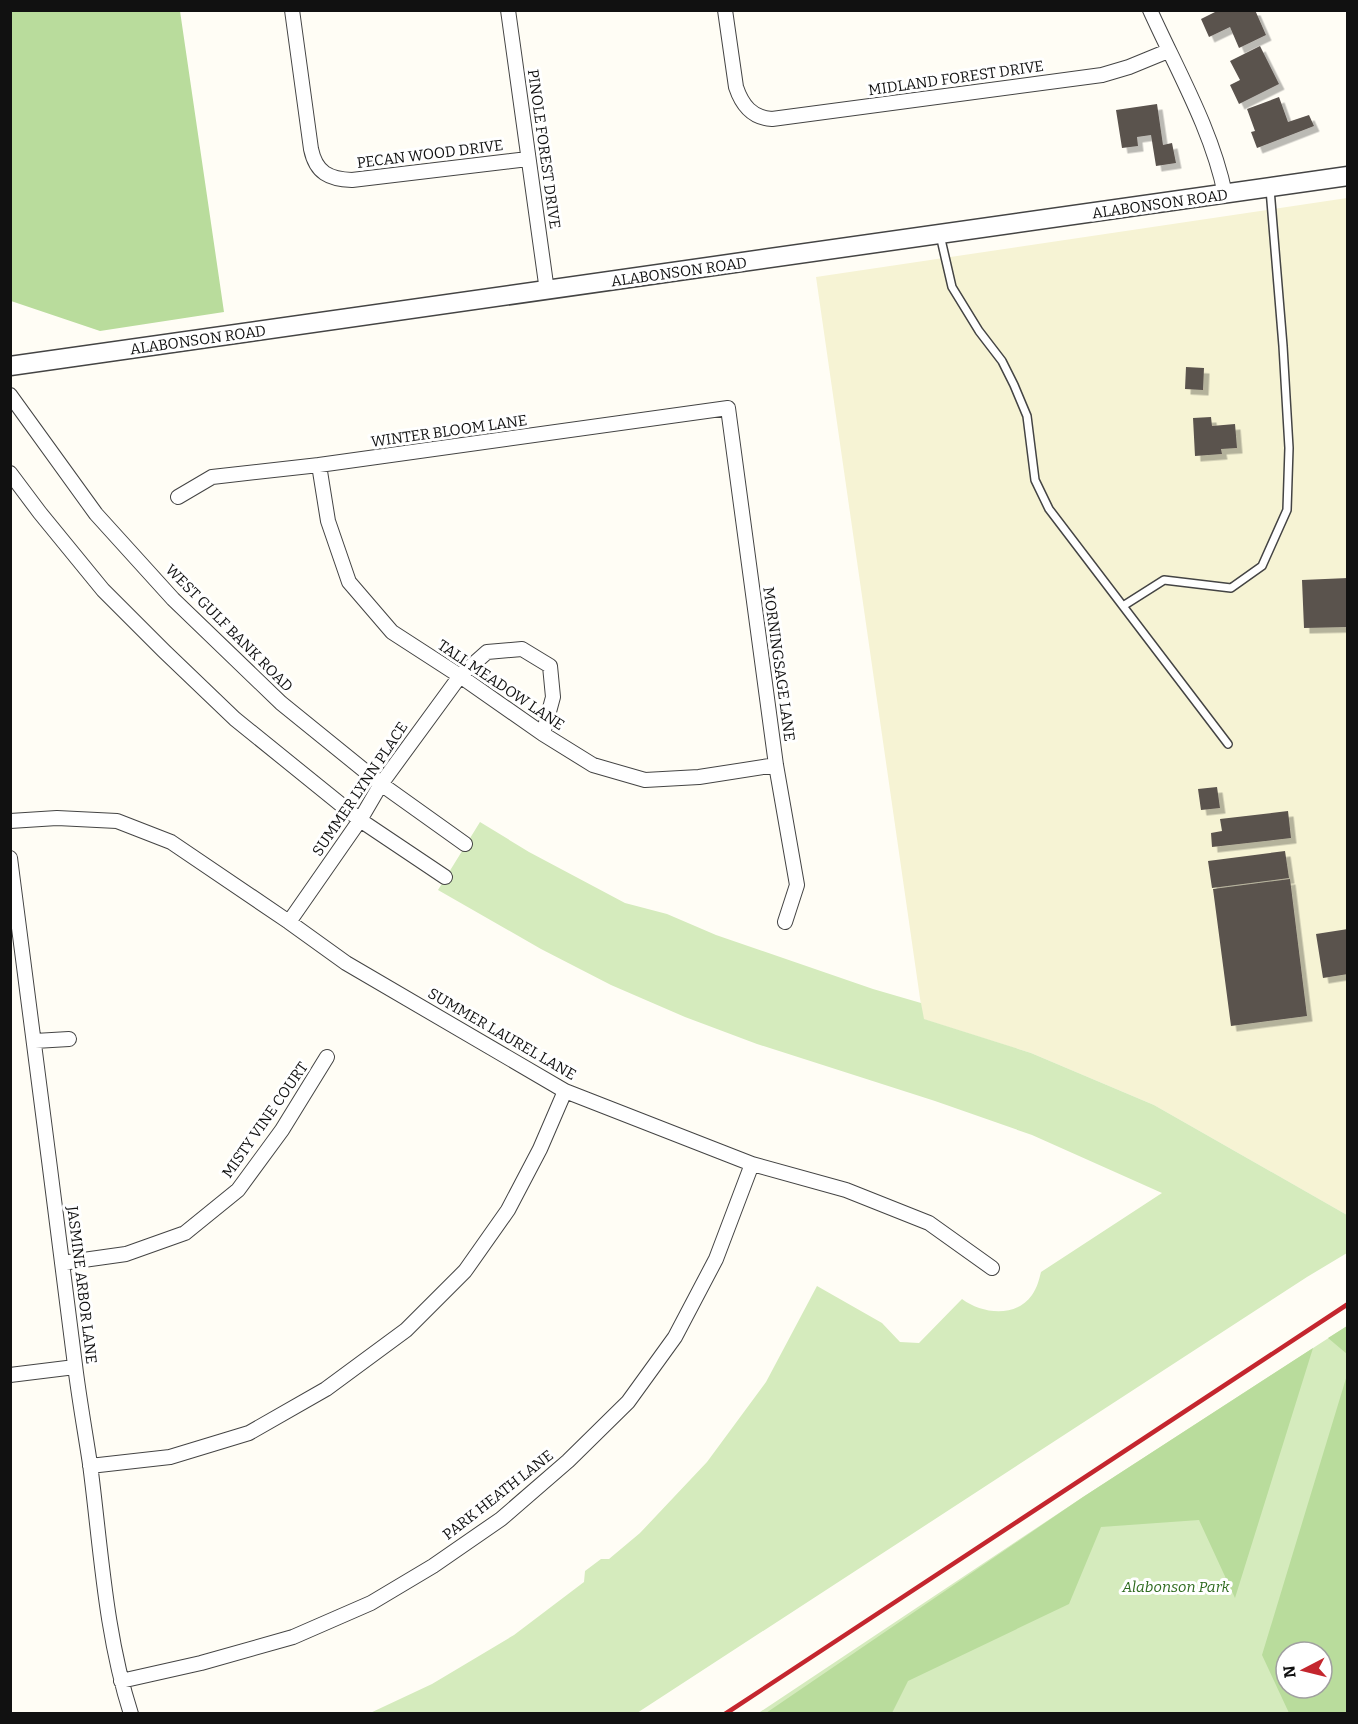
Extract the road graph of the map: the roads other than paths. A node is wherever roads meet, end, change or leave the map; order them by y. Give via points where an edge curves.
1 (292, 10) edge
2 (508, 10) edge
3 (725, 10) edge
4 (1150, 10) edge
5 (1168, 51) junction
6 (528, 159) junction
7 (1347, 176) edge
8 (1270, 188) junction
9 (1225, 194) junction
10 (940, 235) junction
11 (547, 291) junction
12 (10, 366) edge
13 (10, 395) edge
14 (728, 408) joint
15 (319, 465) junction
16 (10, 473) edge
17 (178, 497) dead end
18 (1123, 606) junction
19 (460, 676) junction
20 (543, 734) junction
21 (1228, 744) dead end
22 (776, 765) junction
23 (381, 784) junction
24 (360, 820) junction
25 (10, 821) edge
26 (465, 844) dead end
27 (10, 858) edge
28 (445, 878) dead end
29 (289, 922) junction
30 (785, 922) dead end
31 (69, 1039) dead end
32 (35, 1041) junction
33 (327, 1057) dead end
34 (565, 1091) junction
35 (752, 1164) junction
36 (63, 1263) junction
37 (992, 1268) dead end
38 (75, 1367) junction
39 (10, 1375) edge
40 (90, 1466) junction
41 (121, 1682) junction
42 (131, 1713) edge

1 - 6 street, PECAN WOOD DRIVE via 311,149 317,167 324,172 352,180
2 - 6 street, PINOLE FOREST DRIVE
3 - 5 street, MIDLAND FOREST DRIVE via 736,87 743,104 755,115 772,119 1102,75
4 - 5 street
5 - 9 street via 1203,126
6 - 11 street, PINOLE FOREST DRIVE
7 - 8 street, ALABONSON ROAD
8 - 9 street, ALABONSON ROAD
8 - 18 lane via 1288,437 1287,510 1262,566 1231,588 1164,580
9 - 10 street, ALABONSON ROAD
10 - 11 street, ALABONSON ROAD
10 - 18 lane via 952,287 1002,361 1027,416 1035,480 1049,509
11 - 12 street, ALABONSON ROAD
13 - 23 street, WEST GULF BANK ROAD via 96,514 173,599 281,703
14 - 15 street, WINTER BLOOM LANE
14 - 22 street, MORNINGSAGE LANE
15 - 17 street, WINTER BLOOM LANE via 212,477
15 - 19 street, TALL MEADOW LANE via 328,521 349,582 392,632
16 - 24 street via 103,590 164,651 235,719
18 - 21 lane
19 - 20 street, TALL MEADOW LANE
19 - 20 street, SUMMER LYNN PLACE via 487,652 522,649 550,666 553,697
19 - 23 street, SUMMER LYNN PLACE
20 - 22 street, TALL MEADOW LANE via 593,765 645,780 699,777
22 - 30 street, MORNINGSAGE LANE via 798,885
23 - 24 street, SUMMER LYNN PLACE
23 - 26 street, WEST GULF BANK ROAD
24 - 28 street
24 - 29 street, SUMMER LYNN PLACE
25 - 29 street, SUMMER LAUREL LANE via 117,821 171,842
27 - 32 street, JASMINE ARBOR LANE
29 - 34 street, SUMMER LAUREL LANE via 346,963
31 - 32 street
32 - 36 street, JASMINE ARBOR LANE
33 - 36 street, MISTY VINE COURT via 282,1130 238,1190 185,1233 126,1254
34 - 35 street, SUMMER LAUREL LANE
34 - 40 street via 508,1210 465,1271 406,1330 326,1389 249,1433 170,1457
35 - 37 street, SUMMER LAUREL LANE via 846,1190 929,1223
35 - 41 street, PARK HEATH LANE via 716,1259 675,1336 628,1402 501,1519 371,1603 293,1637
36 - 38 street, JASMINE ARBOR LANE
38 - 39 street
38 - 40 street, JASMINE ARBOR LANE
40 - 41 street, JASMINE ARBOR LANE via 105,1596
41 - 42 street, JASMINE ARBOR LANE

